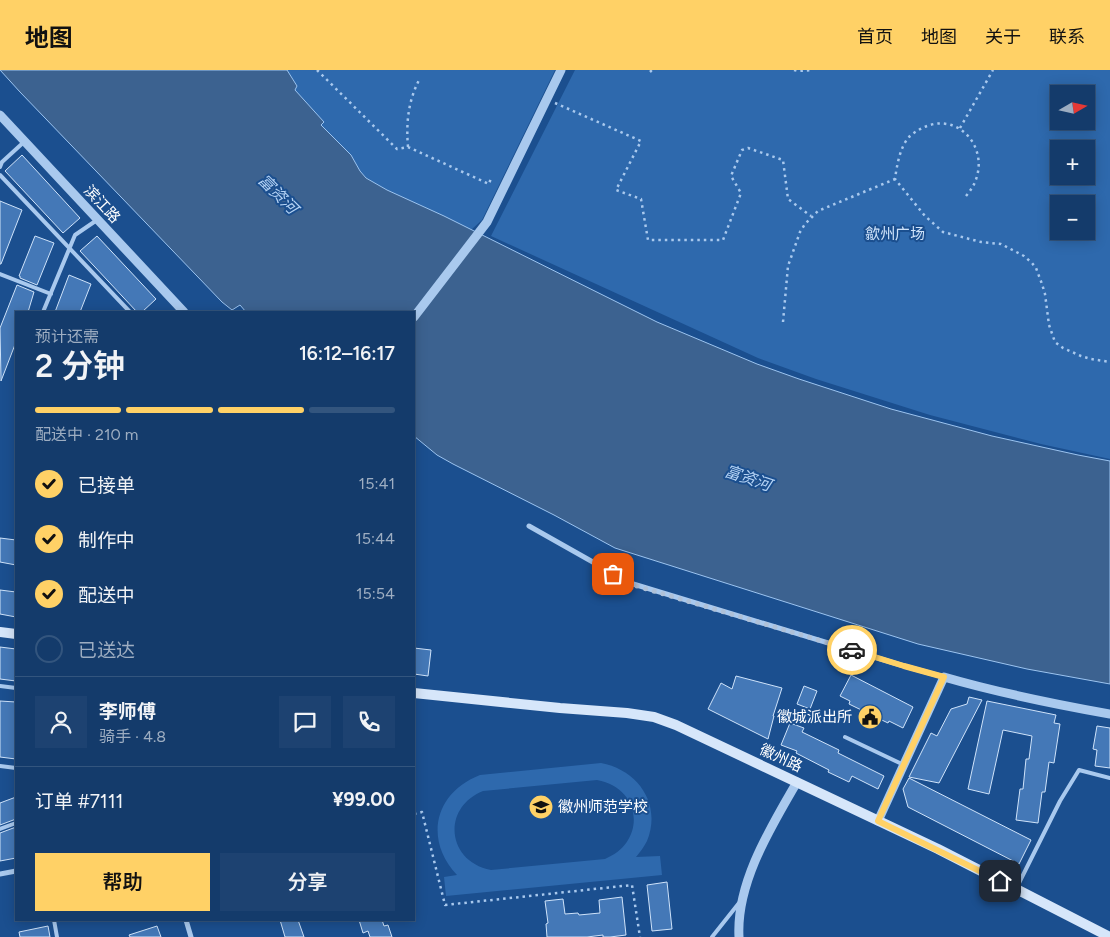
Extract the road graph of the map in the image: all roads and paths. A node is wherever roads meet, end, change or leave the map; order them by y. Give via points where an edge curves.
1 (317, 70) edge
2 (561, 70) edge
3 (794, 70) edge
4 (813, 70) edge
5 (993, 70) edge
6 (418, 80) dead end
7 (547, 99) junction
8 (0, 115) edge
9 (960, 128) junction
10 (24, 141) junction
11 (408, 147) junction
12 (0, 167) edge
13 (0, 175) edge
14 (491, 178) dead end
15 (895, 179) junction
16 (966, 196) dead end
17 (811, 216) junction
18 (97, 220) junction
19 (69, 248) junction
20 (0, 274) edge
21 (51, 294) junction
22 (43, 311) edge
23 (129, 311) edge
24 (183, 311) edge
25 (415, 315) edge
26 (783, 322) dead end
27 (1110, 362) edge
28 (529, 526) dead end
29 (0, 632) edge
30 (15, 634) edge
31 (944, 677) junction
32 (0, 686) edge
33 (15, 688) edge
34 (415, 692) edge
35 (1110, 714) edge
36 (845, 737) dead end
37 (904, 765) junction
38 (0, 766) edge
39 (15, 768) edge
40 (1110, 778) edge
41 (797, 782) junction
42 (415, 814) edge
43 (878, 821) junction
44 (15, 823) edge
45 (0, 829) edge
46 (15, 871) edge
47 (0, 874) edge
48 (1016, 889) junction
49 (742, 899) junction
50 (54, 921) edge
51 (186, 921) edge
52 (57, 937) edge
53 (191, 937) edge
54 (640, 937) edge
55 (712, 937) edge
56 (739, 937) edge
57 (1110, 937) edge

1 - 11 path via 397,149
2 - 7 street
3 - 4 path
5 - 9 path
6 - 11 path via 408,113
7 - 17 path via 641,141 616,190 641,199 648,240 723,240 741,193 731,176 742,150 748,148 783,160 788,199
7 - 25 street via 487,222
8 - 10 street, 滨江路
9 - 15 path via 942,123 929,125 909,137
9 - 16 path via 970,138 978,159 978,176
10 - 12 lane
10 - 18 street, 滨江路
11 - 14 path via 489,184
13 - 19 lane
15 - 17 path
15 - 27 path via 925,216 943,232 1001,244 1024,256 1036,268 1042,284 1055,342 1082,356
17 - 26 path via 800,232 788,266
18 - 19 lane via 75,235
18 - 24 street, 滨江路
19 - 21 lane
19 - 23 lane
20 - 21 lane
21 - 22 lane
28 - 31 street via 630,584
29 - 30 main road
31 - 35 street via 1017,696
31 - 37 street
32 - 33 lane
34 - 41 main road, 徽州路 via 654,717 676,724
36 - 37 lane
37 - 43 street
38 - 39 lane
40 - 48 lane via 1080,770 1060,801
41 - 43 main road, 徽州路
41 - 49 street via 764,844
42 - 54 path via 422,812 445,905 632,885
43 - 48 main road, 徽州路
44 - 45 lane
46 - 47 street
48 - 57 main road, 徽州路
49 - 55 lane
49 - 56 street
50 - 52 lane
51 - 53 street

